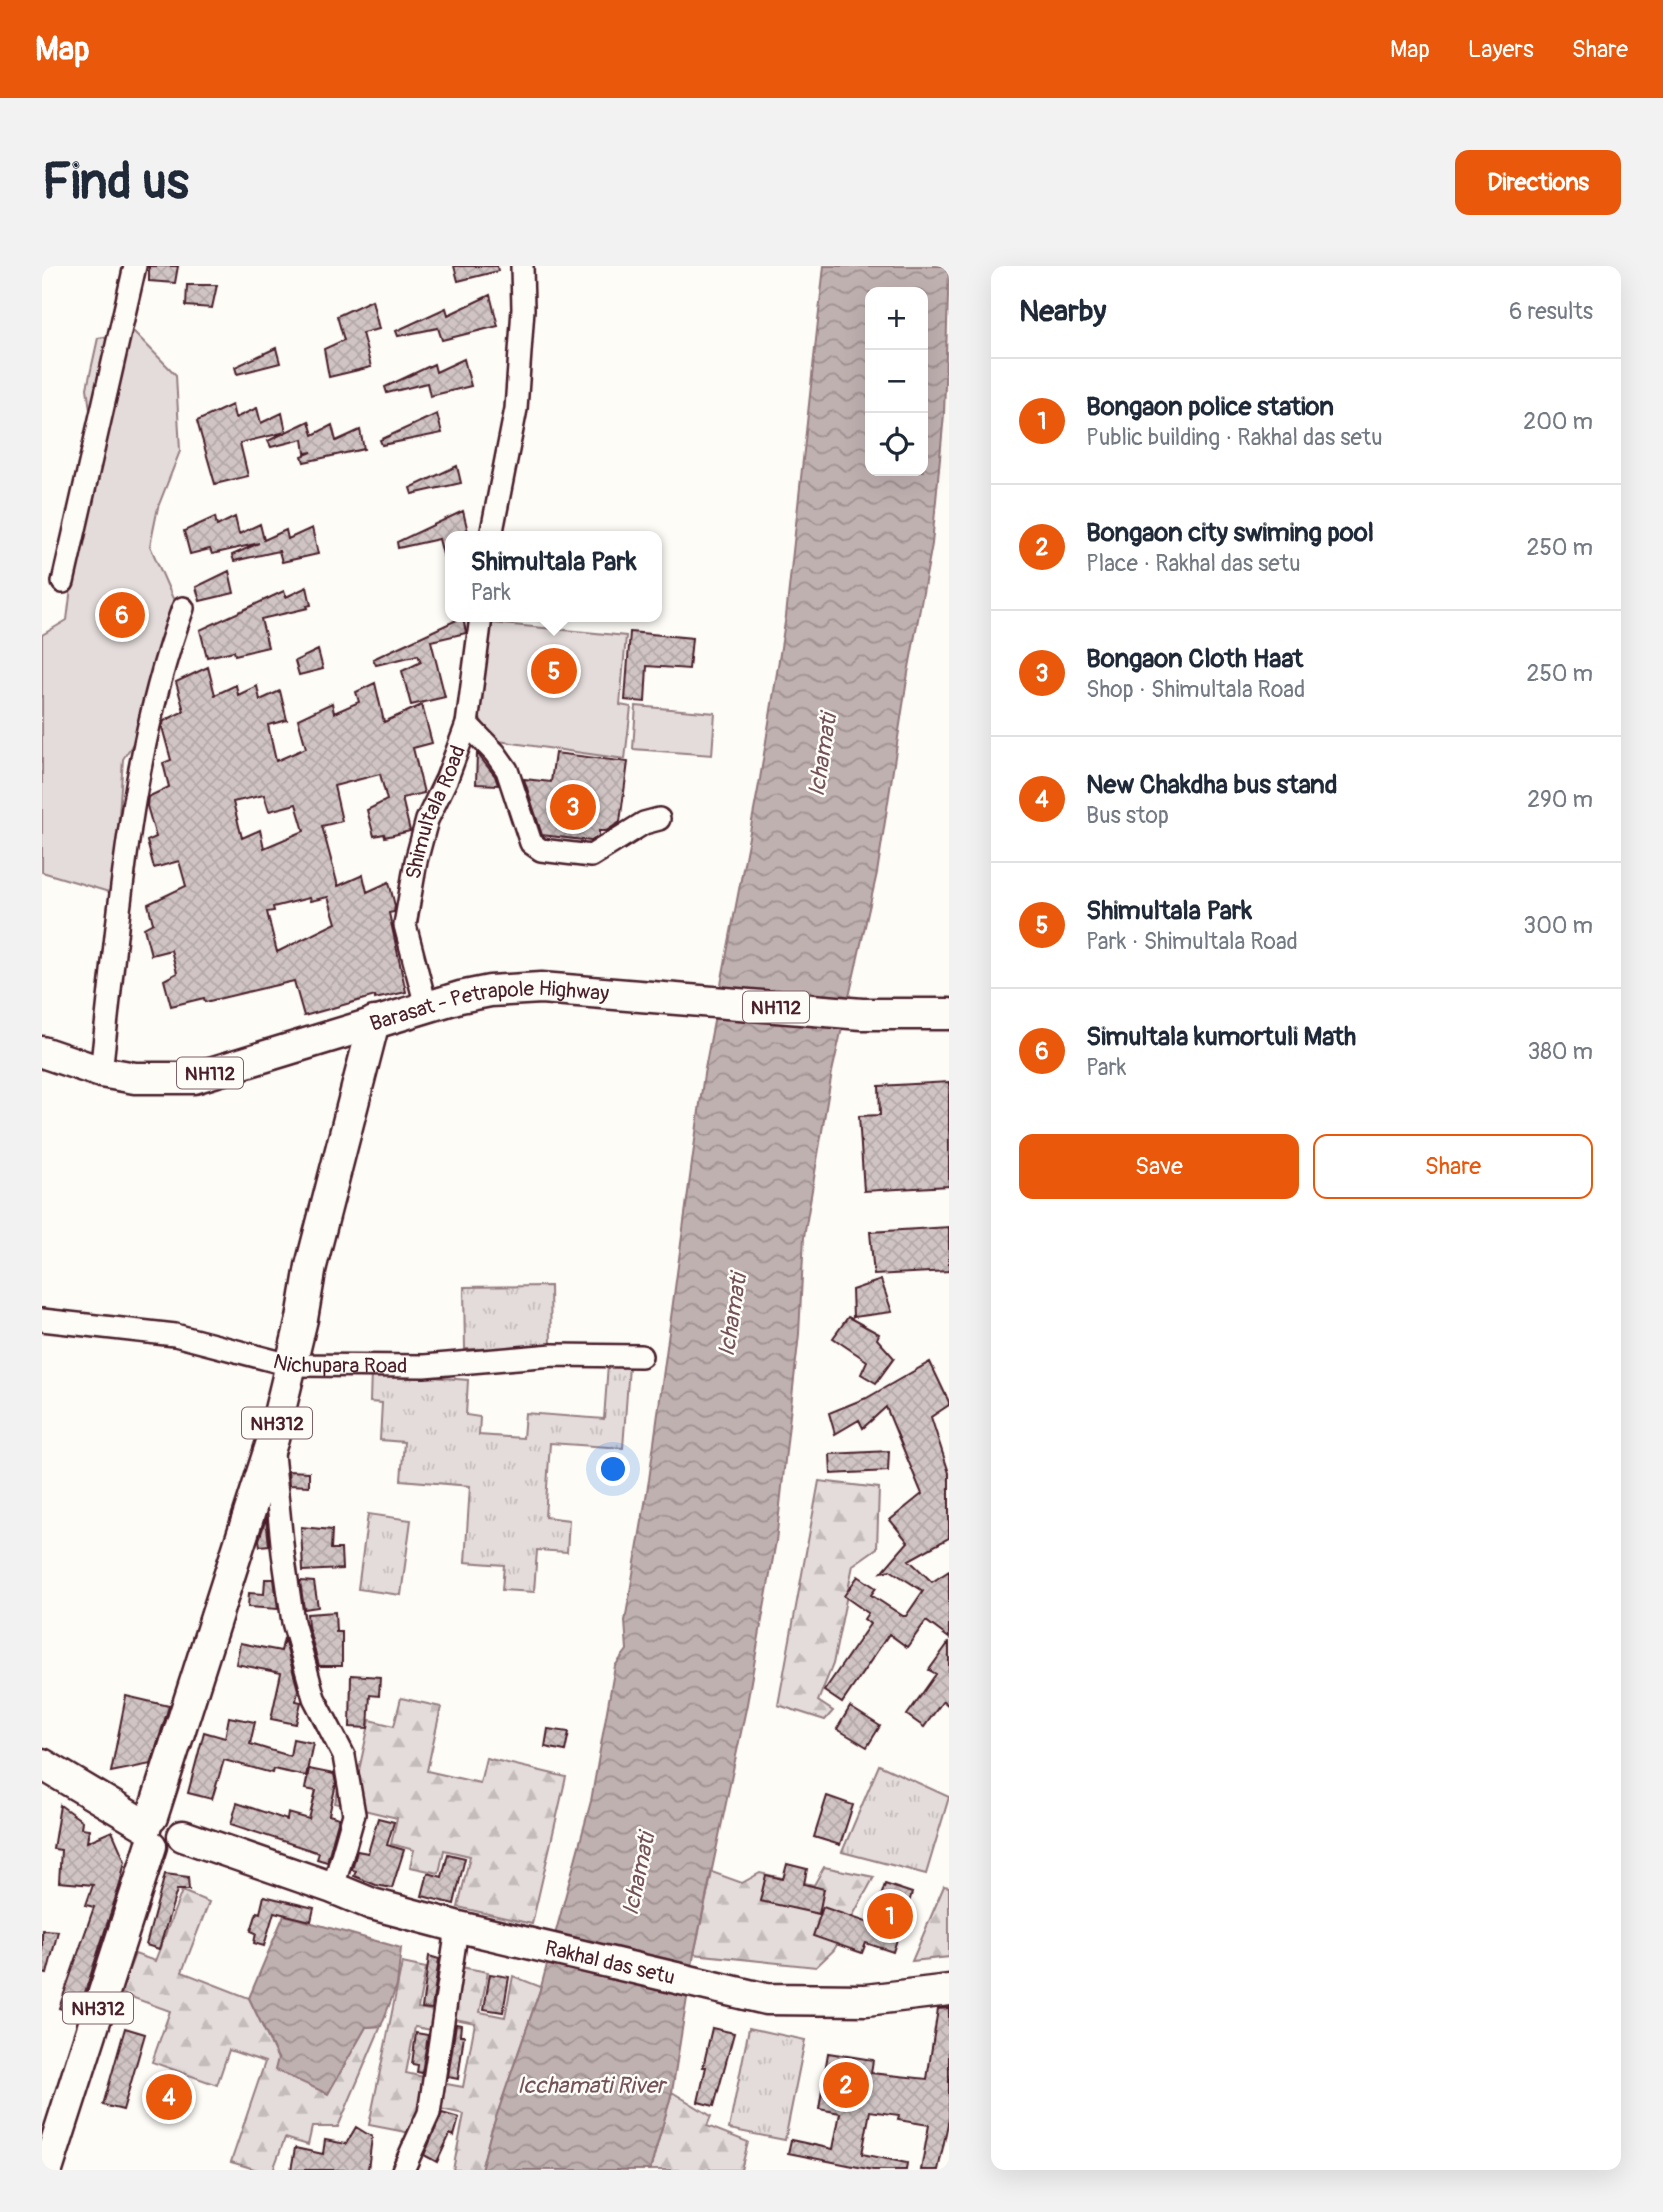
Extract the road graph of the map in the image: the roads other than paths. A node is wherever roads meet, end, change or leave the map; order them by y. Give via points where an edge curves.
1 (135, 266) edge
2 (522, 266) edge
3 (492, 531) edge
4 (63, 582) dead end
5 (183, 608) dead end
6 (480, 622) edge
7 (467, 724) junction
8 (659, 819) dead end
9 (426, 1006) junction
10 (949, 1014) edge
11 (374, 1022) junction
12 (42, 1052) edge
13 (101, 1072) junction
14 (42, 1320) edge
15 (641, 1356) dead end
16 (290, 1365) junction
17 (273, 1439) junction
18 (42, 1764) edge
19 (149, 1829) junction
20 (333, 1888) junction
21 (458, 1927) junction
22 (949, 1990) edge
23 (48, 2153) edge
24 (403, 2170) edge

1 - 4 street
2 - 3 street via 516,409
5 - 13 street via 169,647 134,795
6 - 7 street, Shimultala Road
7 - 8 street via 507,770 531,842 541,850 591,856 644,823
7 - 9 street, Shimultala Road via 426,820 405,925
9 - 10 highway, Barasat - Petrapole Highway / NH112 via 490,991 541,988 862,1014
9 - 11 highway, Barasat - Petrapole Highway / NH112
11 - 13 highway, Barasat - Petrapole Highway / NH112 via 194,1077 135,1078
11 - 16 highway, NH312
12 - 13 highway, Barasat - Petrapole Highway / NH112
14 - 16 street, Nichupara Road via 175,1335
15 - 16 street, Nichupara Road via 553,1354 424,1366
16 - 17 highway, NH312
17 - 19 highway, NH312
17 - 20 street via 293,1622 314,1698 344,1756 354,1814
18 - 19 highway
19 - 20 highway, Rakhal das setu via 160,1851 170,1851 183,1836
19 - 23 highway, NH312
20 - 21 highway, Rakhal das setu via 372,1904
21 - 22 highway, Rakhal das setu via 766,1999 866,2000
21 - 24 street via 429,2113

